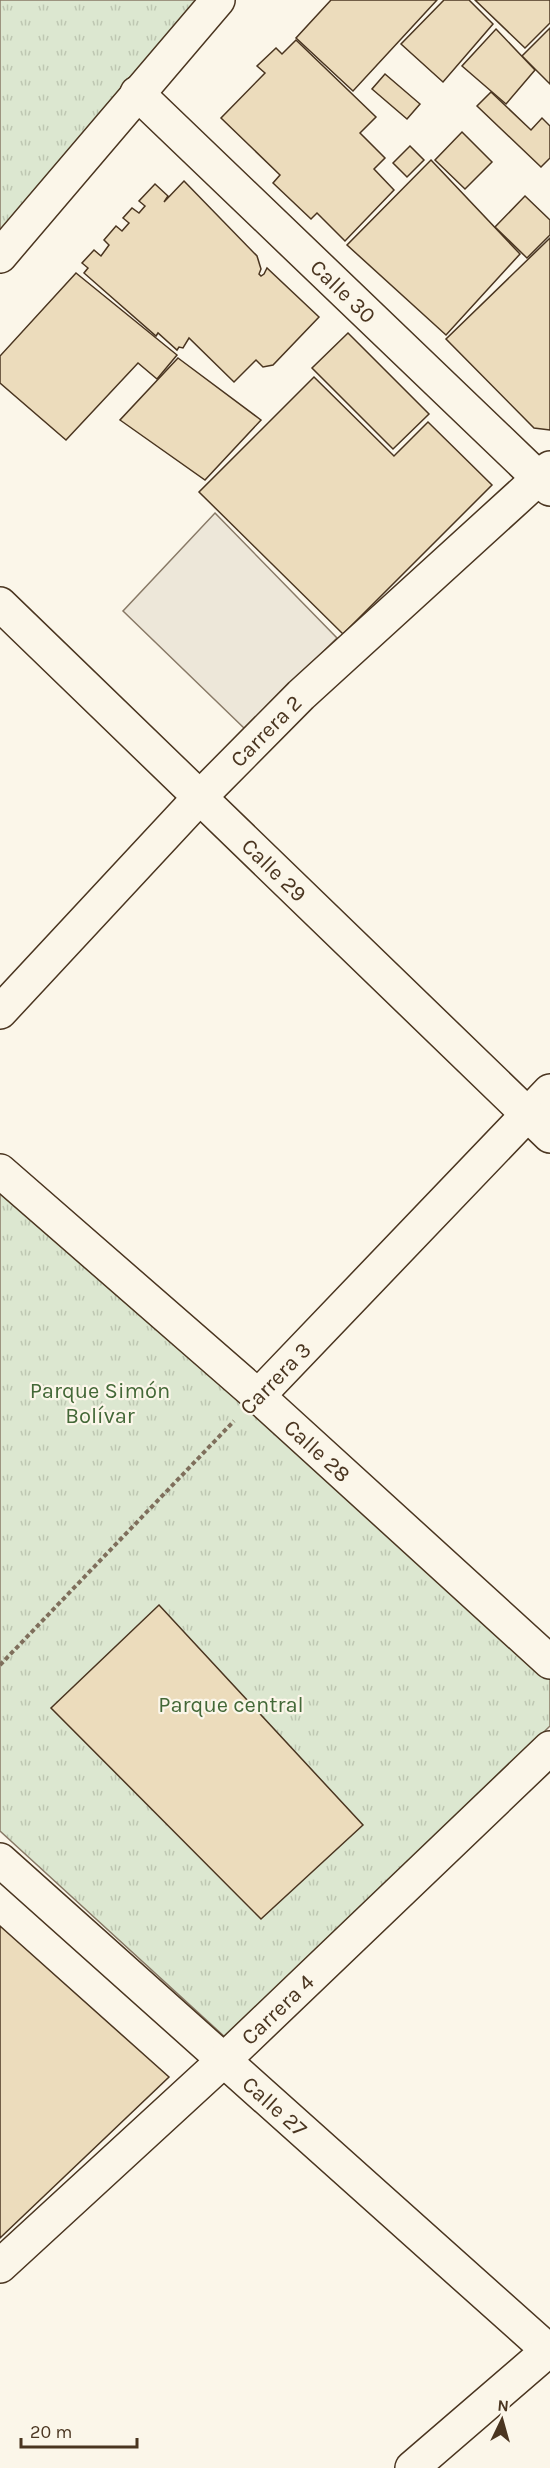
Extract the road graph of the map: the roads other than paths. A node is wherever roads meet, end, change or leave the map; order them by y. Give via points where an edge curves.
1 (218, 0) edge
2 (137, 93) junction
3 (0, 256) edge
4 (546, 478) edge
5 (0, 604) edge
6 (201, 797) junction
7 (0, 1012) edge
8 (550, 1091) edge
9 (539, 1125) edge
10 (0, 1171) edge
11 (258, 1396) junction
12 (550, 1662) edge
13 (550, 1748) edge
14 (0, 1860) edge
15 (223, 2061) junction
16 (0, 2266) edge
17 (549, 2351) edge
18 (412, 2468) edge

1 - 2 street
2 - 3 street
2 - 4 street, Calle 30
4 - 6 street, Carrera 2 via 301,695
5 - 6 street, Calle 29
6 - 7 street, Carrera 2
6 - 9 street, Calle 29
8 - 9 street, Carrera 3
9 - 11 street, Carrera 3
10 - 11 street, Calle 28
11 - 12 street, Calle 28
13 - 15 street, Carrera 4
14 - 15 street, Calle 27
15 - 16 street, Carrera 4
15 - 17 street, Calle 27
17 - 18 street

